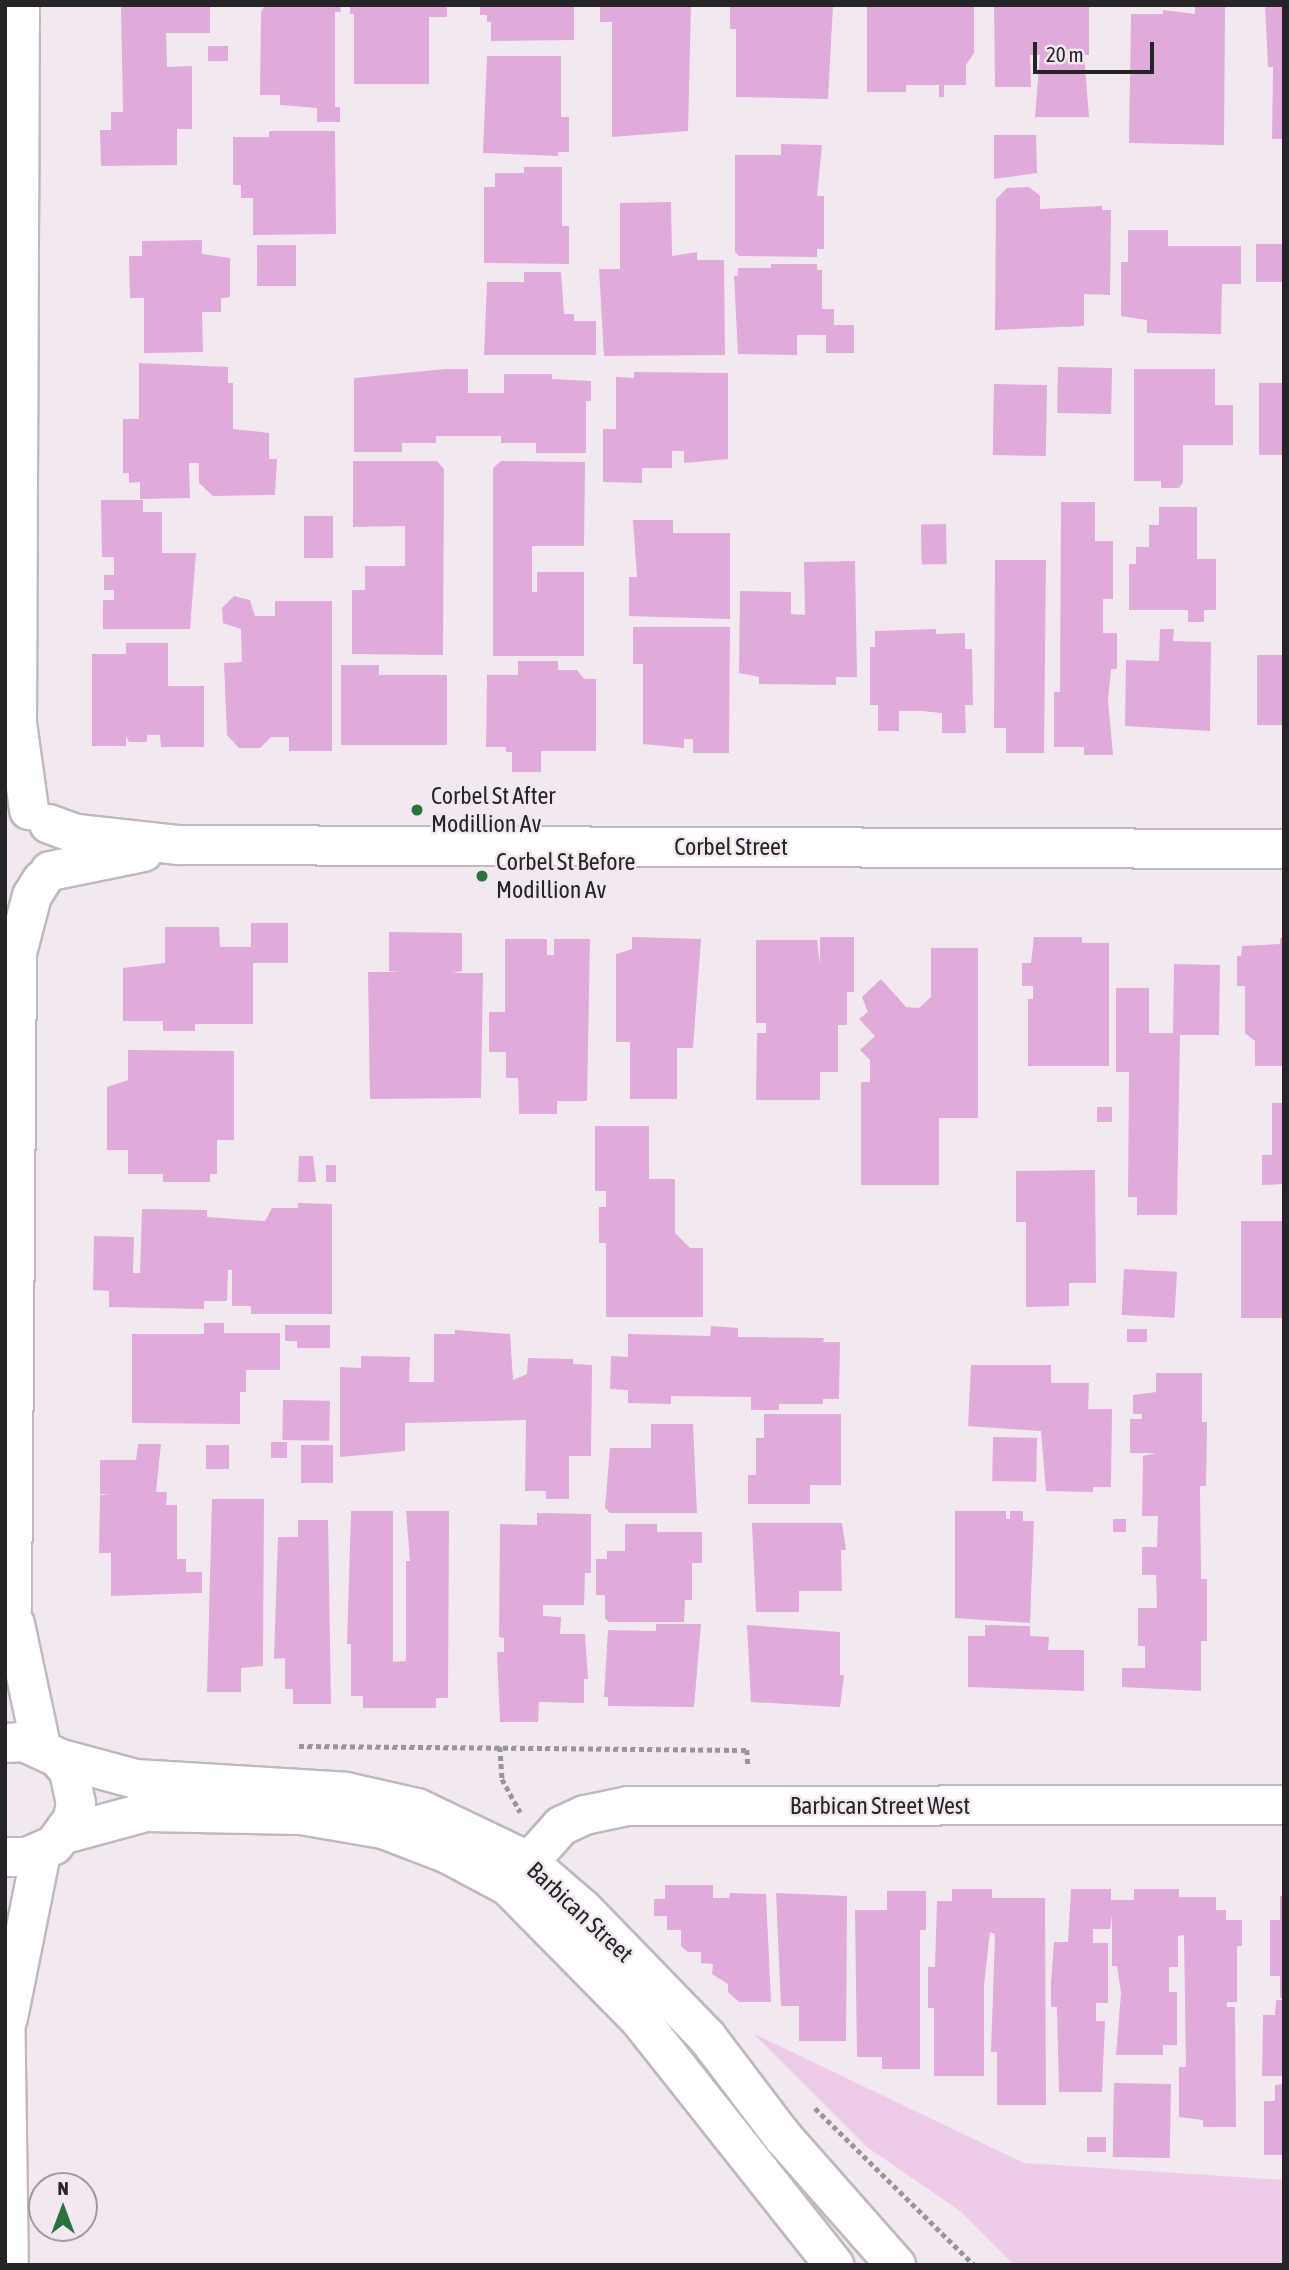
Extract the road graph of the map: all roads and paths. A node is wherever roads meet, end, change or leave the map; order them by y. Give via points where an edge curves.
1 (20, 5) edge
2 (18, 723) junction
3 (5, 769) edge
4 (28, 814) edge
5 (179, 845) junction
6 (1284, 849) edge
7 (46, 876) junction
8 (5, 889) edge
9 (5, 906) edge
10 (18, 953) junction
11 (12, 1608) junction
12 (5, 1660) edge
13 (291, 1746) dead end
14 (35, 1749) edge
15 (748, 1772) dead end
16 (1284, 1805) edge
17 (37, 1848) edge
18 (517, 1873) junction
19 (6, 2006) edge
20 (9, 2265) edge
21 (834, 2265) edge
22 (896, 2265) edge

1 - 2 street
2 - 3 street
2 - 4 street
4 - 5 street, Corbel Street via 77,834
4 - 7 street via 57,847
5 - 6 street, Corbel Street
5 - 7 street, Corbel Street
7 - 8 street, Corbel Street via 18,890
7 - 10 street via 32,896
9 - 10 street
10 - 11 street
11 - 12 street
11 - 14 street
13 - 15 path via 747,1750
14 - 17 street via 69,1771 76,1803
14 - 18 street, Barbican Street via 136,1779 346,1792 416,1808
16 - 18 street, Barbican Street West via 628,1806 585,1815 561,1826
17 - 18 street, Barbican Street via 146,1812 301,1815 383,1829
17 - 19 street
18 - 21 street, Barbican Street
18 - 22 street, Barbican Street via 584,1910 707,2037 783,2137
19 - 20 street

